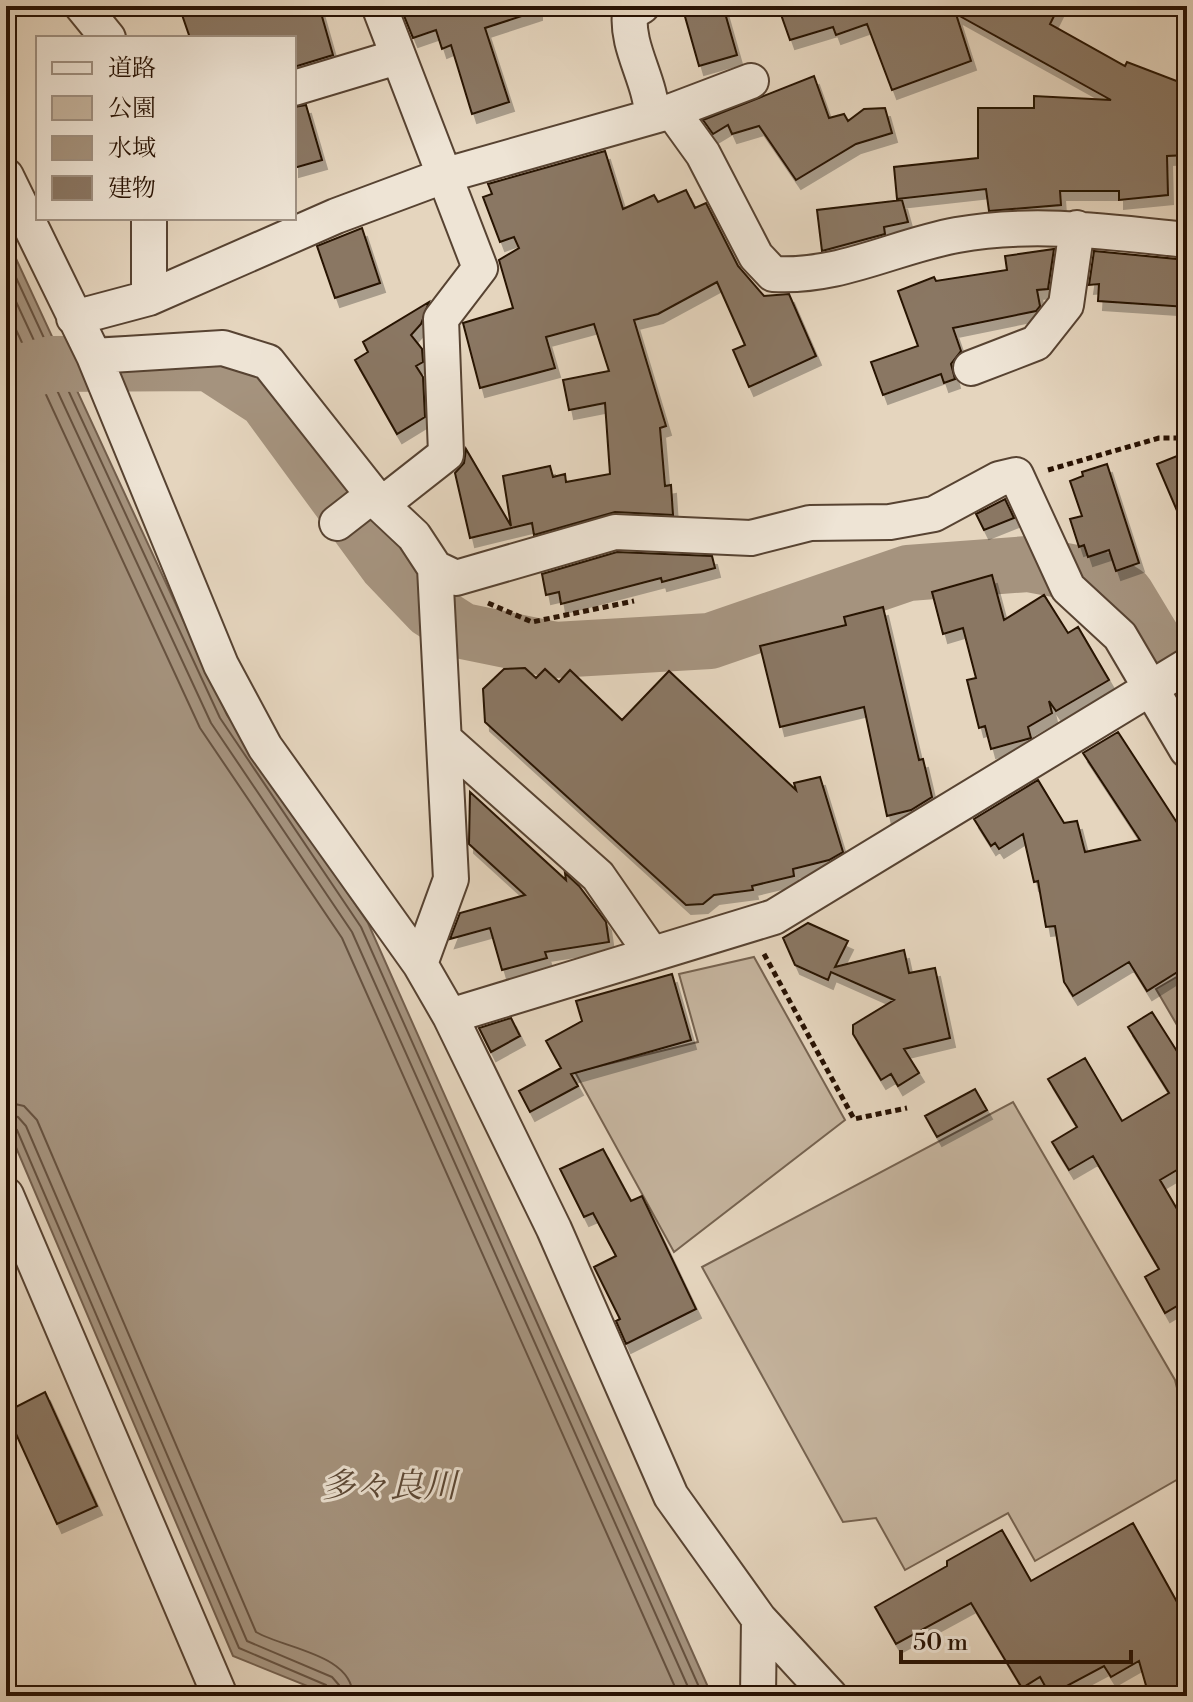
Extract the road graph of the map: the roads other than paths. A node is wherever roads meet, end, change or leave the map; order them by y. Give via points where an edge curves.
1 (82, 6) edge
2 (379, 6) edge
3 (642, 6) edge
4 (106, 36) edge
5 (397, 57) junction
6 (751, 81) dead end
7 (296, 87) edge
8 (662, 113) junction
9 (446, 175) junction
10 (6, 176) edge
11 (149, 220) edge
12 (1077, 228) junction
13 (1187, 240) edge
14 (149, 298) junction
15 (74, 318) junction
16 (94, 356) junction
17 (971, 368) dead end
18 (377, 500) junction
19 (337, 523) dead end
20 (445, 573) junction
21 (1171, 675) edge
22 (445, 740) junction
23 (1187, 750) edge
24 (652, 954) junction
25 (420, 964) junction
26 (450, 1016) junction
27 (6, 1195) edge
28 (759, 1619) junction
29 (220, 1696) edge
30 (758, 1696) edge
31 (830, 1696) edge

1 - 4 street
2 - 5 street
3 - 8 street via 630,13 628,28
5 - 7 street
5 - 9 street
6 - 8 street
8 - 9 street
8 - 12 street via 703,154 756,256 773,274 806,276 849,268 956,235
9 - 14 street via 336,216
9 - 18 street via 480,268 441,319 446,454
10 - 15 street
11 - 14 street
12 - 13 street
12 - 17 street via 1066,305 1036,343
14 - 15 street
15 - 16 street
16 - 18 street via 223,348 268,362
16 - 25 street via 221,665 257,733
18 - 19 street
18 - 20 street
20 - 21 street via 615,532 751,538 810,523 890,522 934,514 1016,475 1068,588
20 - 22 street
21 - 23 street
21 - 24 street via 774,917
22 - 24 street via 598,876
22 - 25 street via 451,879
24 - 26 street
25 - 26 street
26 - 28 street via 554,1229 671,1496
27 - 29 street
28 - 30 street
28 - 31 street

